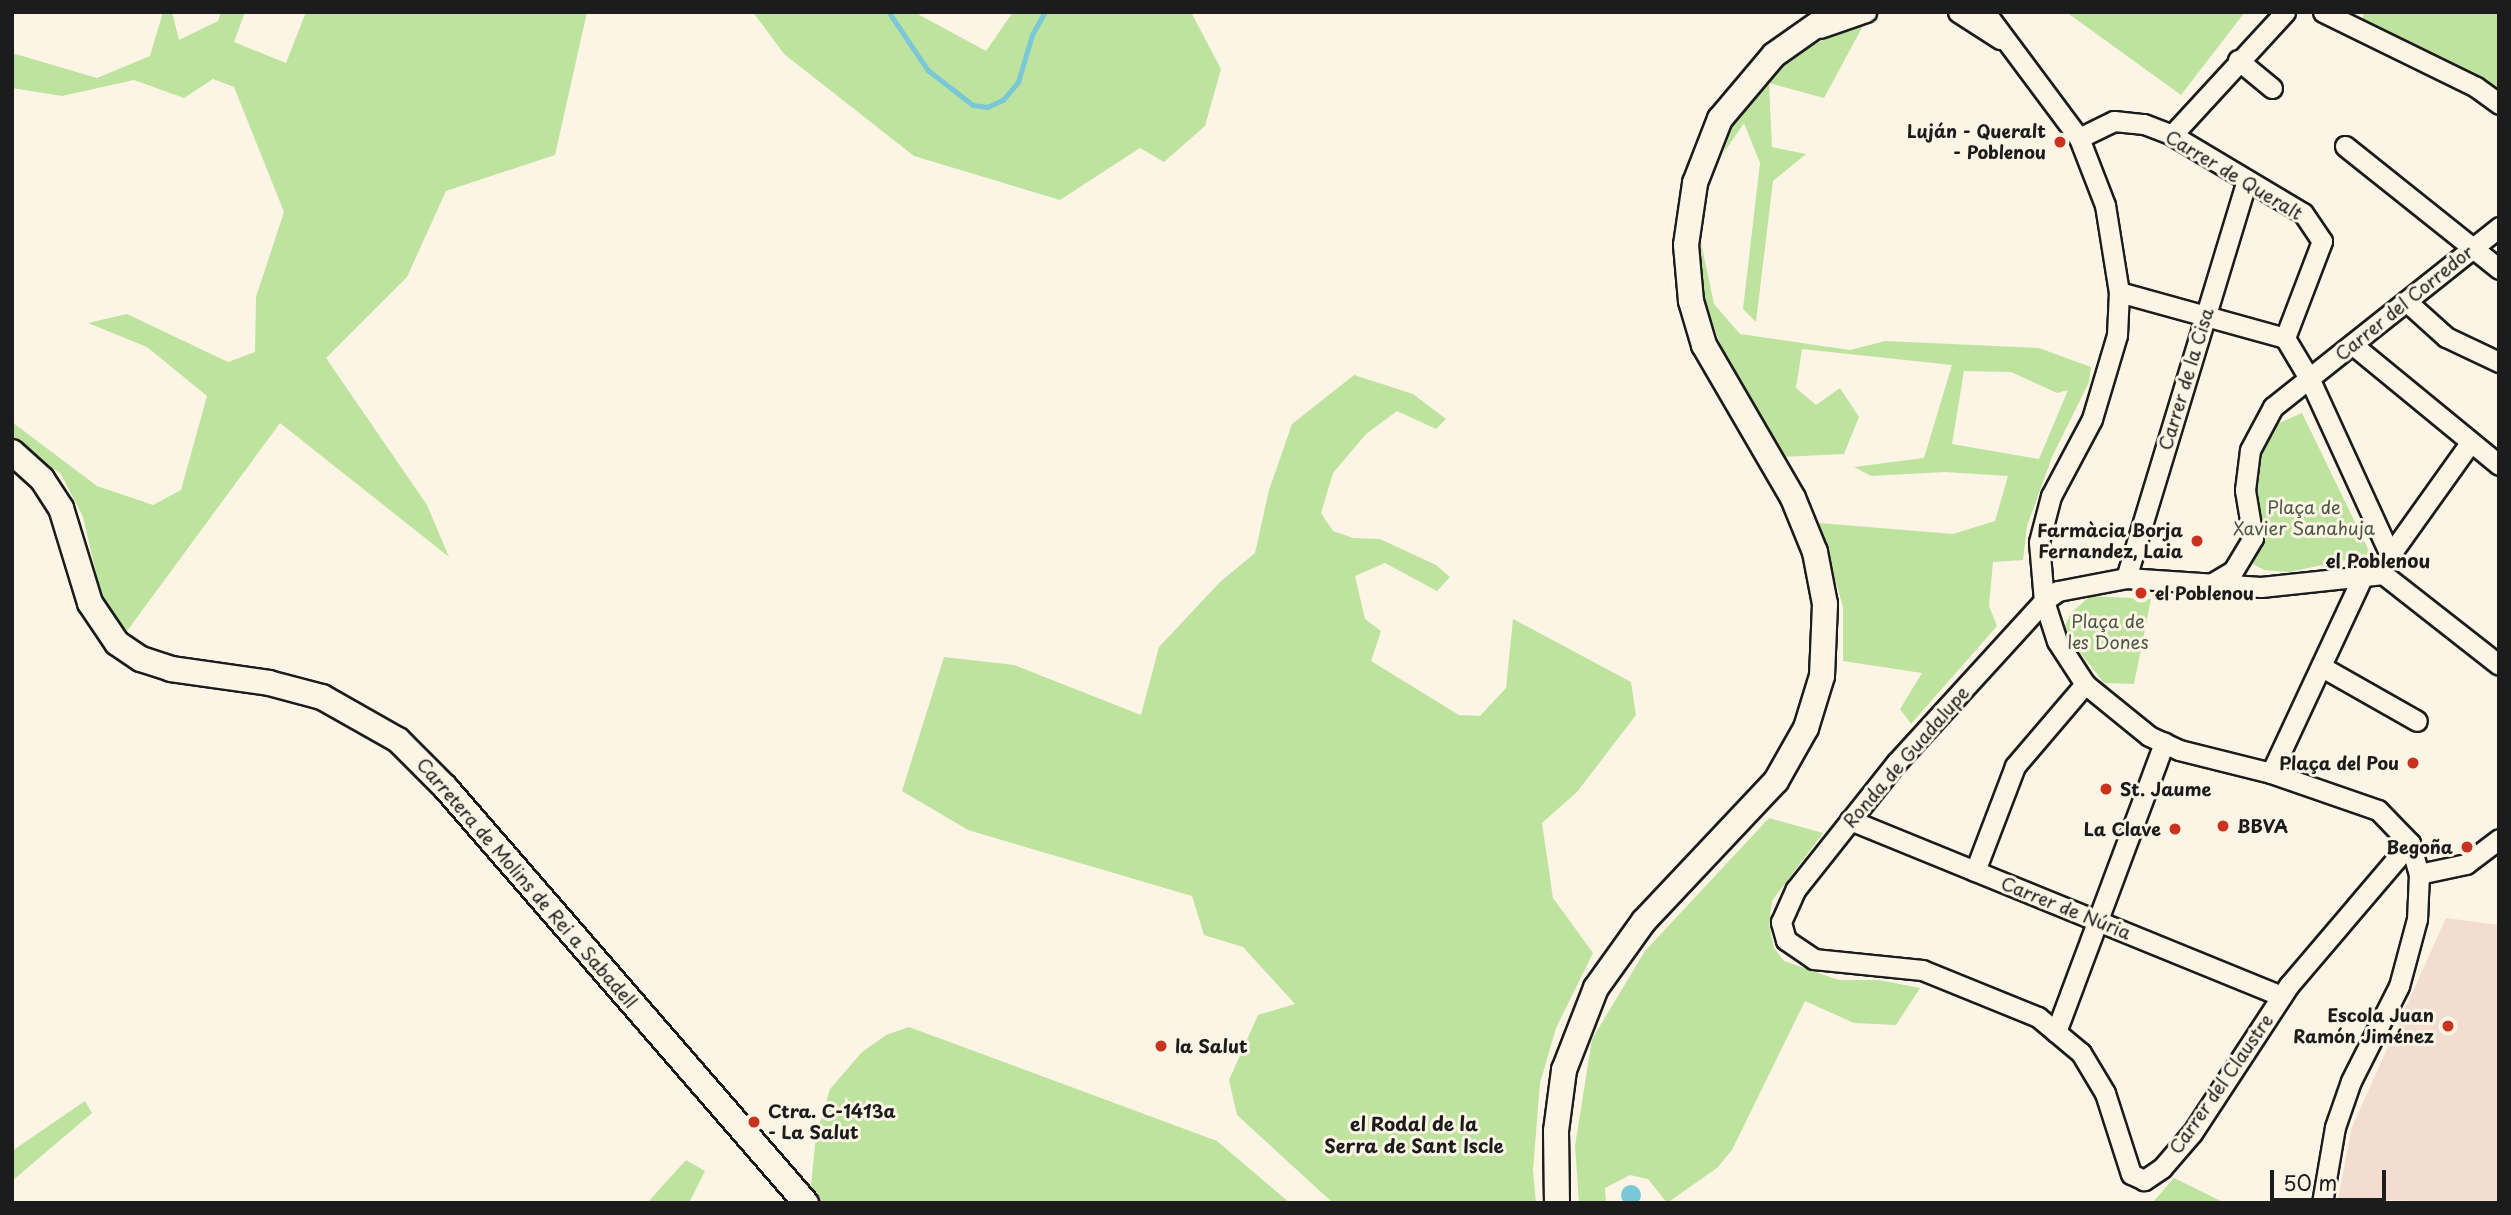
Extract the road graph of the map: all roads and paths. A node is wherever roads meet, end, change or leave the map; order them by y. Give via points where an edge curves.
1 (1835, 12) edge
2 (1866, 12) edge
3 (1958, 12) edge
4 (2284, 12) edge
5 (2323, 12) edge
6 (1987, 14) edge
7 (1799, 35) junction
8 (2007, 43) junction
9 (2238, 60) junction
10 (2272, 88) dead end
11 (2499, 104) edge
12 (2172, 135) junction
13 (2079, 138) junction
14 (2345, 145) dead end
15 (2247, 180) junction
16 (2499, 227) edge
17 (2472, 247) junction
18 (2499, 269) edge
19 (2119, 292) junction
20 (2406, 301) junction
21 (2206, 316) junction
22 (2286, 338) junction
23 (2353, 345) junction
24 (2499, 362) edge
25 (2310, 380) junction
26 (2470, 443) junction
27 (12, 452) edge
28 (2495, 455) edge
29 (2374, 574) junction
30 (2126, 578) junction
31 (2211, 584) junction
32 (2044, 601) junction
33 (2499, 665) edge
34 (2322, 667) junction
35 (2085, 684) junction
36 (2417, 721) dead end
37 (2164, 743) junction
38 (2272, 773) junction
39 (1850, 820) junction
40 (2499, 839) edge
41 (2410, 843) junction
42 (1975, 871) junction
43 (2419, 874) junction
44 (2098, 921) junction
45 (2282, 996) junction
46 (2056, 1032) junction
47 (806, 1203) edge
48 (1558, 1203) edge
49 (2322, 1203) edge

1 - 7 main road
2 - 7 street
3 - 8 street
4 - 9 street
5 - 11 street via 2476,87
6 - 8 street
7 - 48 main road via 1756,73 1720,119 1695,183 1686,245 1691,301 1704,345 1793,498 1815,552 1825,604 1822,676 1806,728 1776,782 1644,920 1596,988 1564,1070 1556,1131
8 - 13 street
9 - 10 street
9 - 12 street
12 - 13 street, Carrer de Queralt via 2144,124 2114,121
12 - 15 street, Carrer de Queralt
13 - 19 street via 2105,205
14 - 17 street
15 - 21 street, Carrer de la Cisa
15 - 22 street, Carrer de Queralt via 2304,213 2322,242
16 - 17 street, Carrer del Corredor
17 - 18 street
17 - 20 street, Carrer del Corredor
19 - 21 street
19 - 32 street via 2117,335 2092,418 2051,496 2039,542
20 - 23 street, Carrer del Corredor
20 - 24 street via 2446,337
21 - 22 street
21 - 30 street, Carrer de la Cisa
22 - 25 street
23 - 25 street, Carrer del Corredor
23 - 26 street
25 - 26 street via 2390,555
25 - 31 street via 2273,407 2250,450 2245,490 2252,538 2234,571
26 - 28 street
27 - 47 main road, Carretera de Molins de Rei a Sabadell via 56,498 74,539 93,611 117,643 141,659 171,670 269,683 322,697 380,726 409,749
29 - 31 street via 2261,587
29 - 33 street
29 - 34 street
30 - 31 street
30 - 32 street via 2058,591
32 - 35 street via 2057,640
32 - 39 street, Ronda de Guadalupe
34 - 36 street
34 - 38 street
35 - 37 street
35 - 42 street via 2015,766
37 - 38 street
37 - 44 street
38 - 41 street via 2378,810
39 - 42 street, Carrer de Núria
39 - 46 street, Ronda de Guadalupe via 1796,889 1781,922 1786,940 1814,959 1922,970 2038,1017
40 - 43 street via 2466,864
41 - 43 street
41 - 45 street, Carrer del Claustre
42 - 44 street, Carrer de Núria
43 - 49 street via 2417,919 2399,986 2351,1081 2335,1127
44 - 45 street, Carrer de Núria
44 - 46 street
45 - 46 street, Carrer del Claustre via 2192,1133 2144,1180 2131,1174 2105,1093 2081,1053

